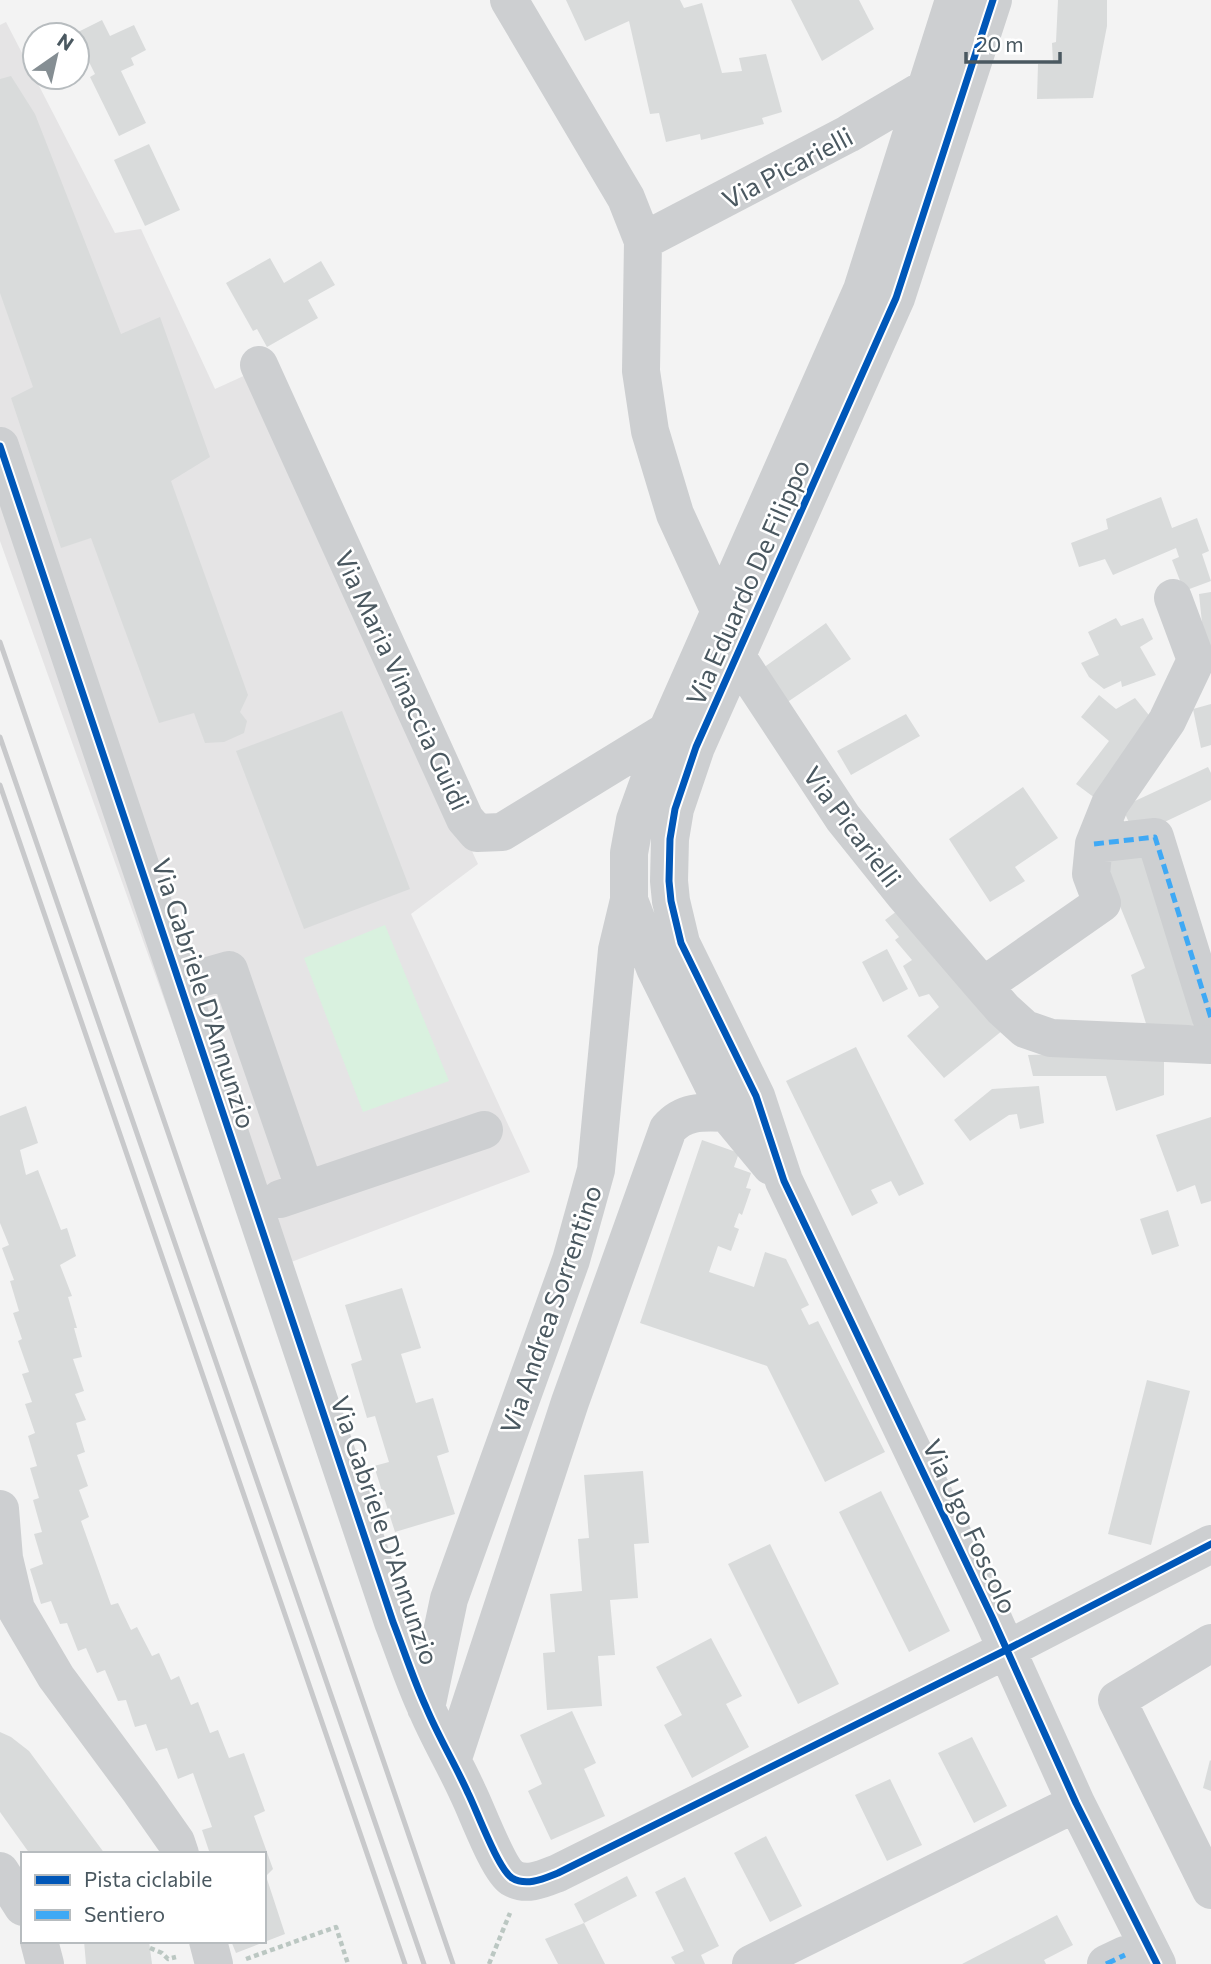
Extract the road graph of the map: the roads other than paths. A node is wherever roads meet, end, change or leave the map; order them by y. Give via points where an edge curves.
1 (509, 0) edge
2 (954, 0) edge
3 (993, 0) edge
4 (928, 87) junction
5 (643, 241) junction
6 (259, 365) dead end
7 (0, 446) edge
8 (1173, 598) dead end
9 (720, 612) junction
10 (737, 657) junction
11 (667, 732) junction
12 (1094, 844) junction
13 (629, 900) junction
14 (180, 984) junction
15 (983, 986) junction
16 (1211, 1018) edge
17 (1211, 1045) edge
18 (727, 1113) junction
19 (484, 1130) dead end
20 (784, 1181) junction
21 (305, 1190) junction
22 (254, 1207) junction
23 (0, 1509) edge
24 (1211, 1544) edge
25 (1211, 1643) edge
26 (1006, 1650) junction
27 (426, 1708) junction
28 (453, 1758) junction
29 (1076, 1803) junction
30 (179, 1852) edge
31 (0, 1871) edge
32 (1211, 1890) edge
33 (21, 1904) edge
34 (40, 1943) edge
35 (210, 1943) edge
36 (1130, 1961) edge
37 (230, 1962) edge
38 (45, 1964) edge
39 (751, 1964) edge

1 - 5 street via 626,198
2 - 4 street, Via Eduardo De Filippo
3 - 10 street, Via Eduardo De Filippo via 896,298
4 - 5 street, Via Picarielli
4 - 9 street, Via Eduardo De Filippo via 862,290
5 - 9 street via 641,371 650,431 676,514
6 - 11 street, Via Maria Vinaccia Guidi via 465,819 477,833 502,832
7 - 14 street, Via Gabriele D'Annunzio
8 - 12 street via 1196,660 1167,721 1110,804
9 - 11 street, Via Eduardo De Filippo
10 - 15 street, Via Picarielli via 843,818
10 - 20 street, Via Eduardo De Filippo via 696,747 675,808 669,881 681,943 756,1096
11 - 13 street, Via Eduardo De Filippo via 635,820 629,853
12 - 15 street via 1091,874 1102,903
12 - 16 street via 1155,837
13 - 18 street, Via Eduardo De Filippo via 655,968
13 - 27 street, Via Andrea Sorrentino via 617,950 596,1170 571,1259 449,1599
14 - 21 street via 229,970
14 - 22 street, Via Gabriele D'Annunzio
15 - 17 street, Via Picarielli via 1026,1029 1051,1038
18 - 20 street, Via Eduardo De Filippo
18 - 28 street, Via Andrea Sorrentino via 692,1113 668,1129 570,1402
19 - 21 street
20 - 26 street, Via Ugo Foscolo
21 - 22 street
22 - 27 street, Via Gabriele D'Annunzio
23 - 30 street via 4,1558 16,1609 56,1677 141,1791
24 - 26 street
25 - 32 street via 1117,1700
26 - 28 street, Via Gabriele D'Annunzio via 537,1881 513,1878 501,1863
26 - 29 street, Via Ugo Foscolo
27 - 28 street, Via Gabriele D'Annunzio
29 - 36 street, Via Ugo Foscolo
29 - 39 street
31 - 33 street
34 - 38 street
35 - 37 street

